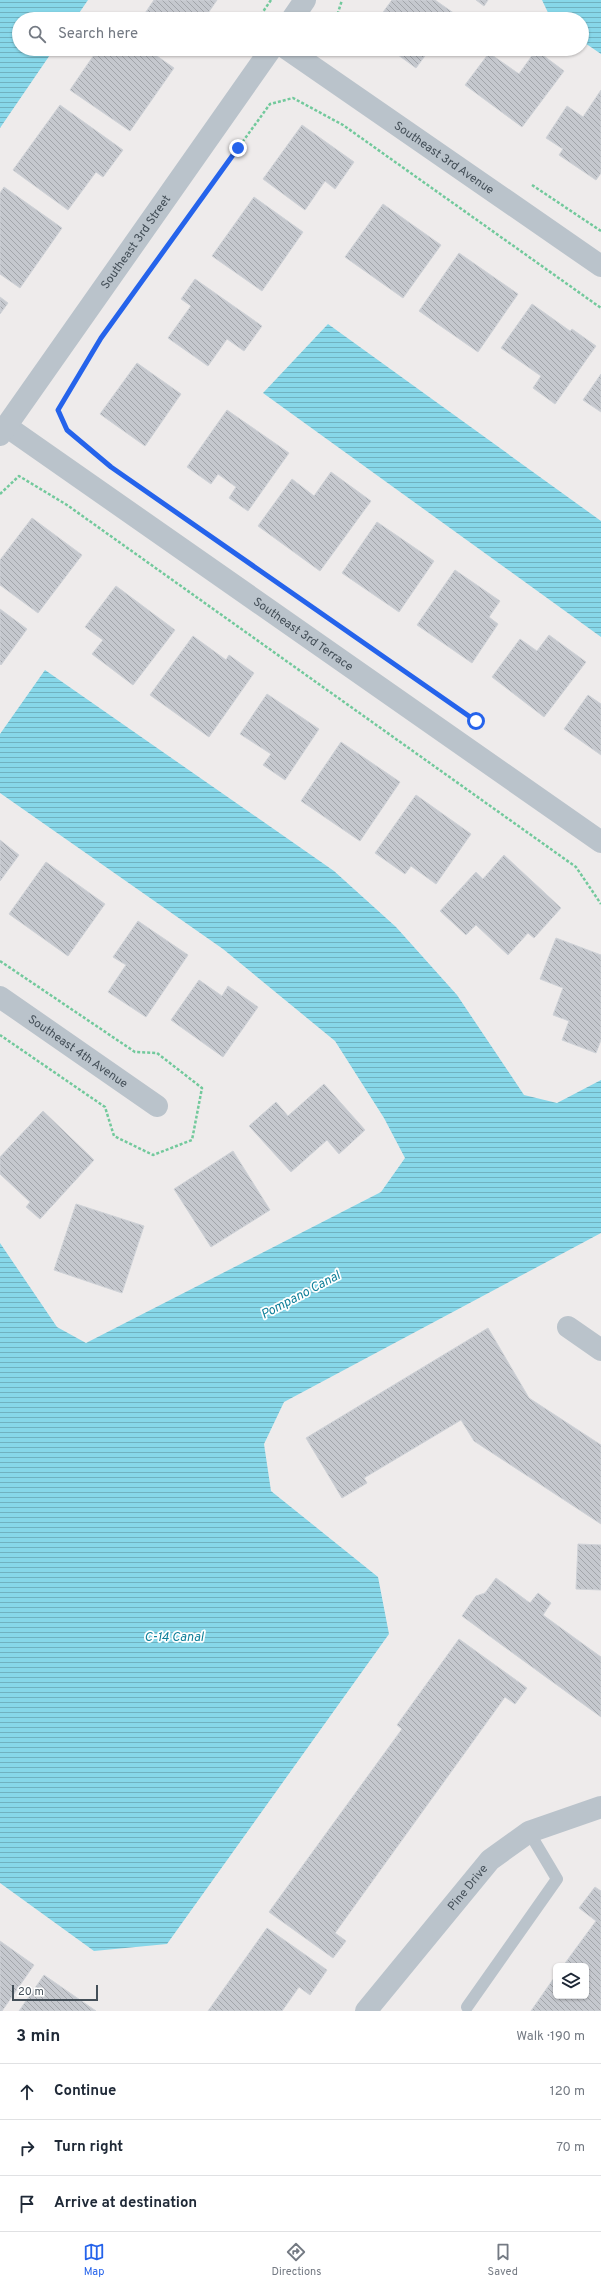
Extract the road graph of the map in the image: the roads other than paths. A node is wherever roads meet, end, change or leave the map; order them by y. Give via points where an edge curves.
1 (305, 0) edge
2 (297, 12) edge
3 (266, 56) edge
4 (297, 56) edge
5 (601, 266) edge
6 (3, 431) edge
7 (601, 842) edge
8 (0, 997) edge
9 (157, 1106) dead end
10 (568, 1327) dead end
11 (601, 1350) edge
12 (601, 1807) edge
13 (529, 1832) junction
14 (467, 2007) dead end
15 (366, 2011) edge

1 - 2 street
3 - 6 street, Southeast 3rd Street
4 - 5 street, Southeast 3rd Avenue
6 - 7 street, Southeast 3rd Terrace
8 - 9 street, Southeast 4th Avenue
10 - 11 street
12 - 13 street, Pine Drive
13 - 14 lane via 556,1879
13 - 15 street, Pine Drive via 490,1860

